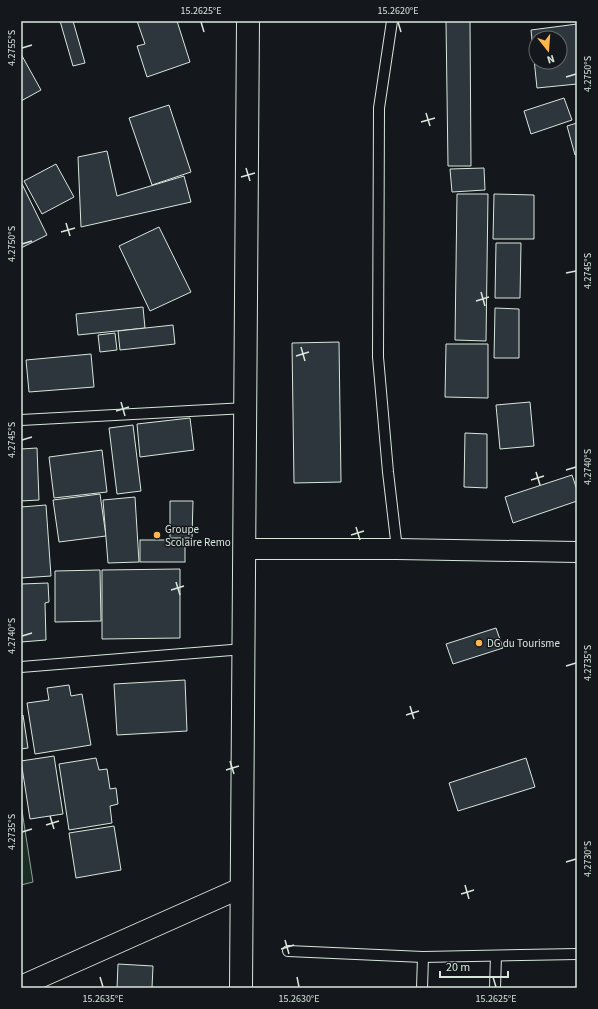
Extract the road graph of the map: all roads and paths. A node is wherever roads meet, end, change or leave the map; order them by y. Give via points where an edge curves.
1 (248, 21) edge
2 (392, 21) edge
3 (246, 408) junction
4 (21, 420) edge
5 (245, 549) junction
6 (397, 549) junction
7 (577, 552) edge
8 (244, 649) junction
9 (21, 667) edge
10 (241, 888) junction
11 (288, 951) dead end
12 (577, 954) edge
13 (496, 956) junction
14 (423, 957) junction
15 (21, 986) edge
16 (241, 988) edge
17 (422, 988) edge
18 (496, 988) edge

1 - 3 street
2 - 6 lane via 380,108 378,357
3 - 4 lane
3 - 5 street
5 - 6 street
5 - 8 street
6 - 7 street
8 - 9 lane
8 - 10 street
10 - 15 street
10 - 16 street
11 - 14 lane
12 - 13 lane
13 - 14 lane
13 - 18 lane
14 - 17 lane

